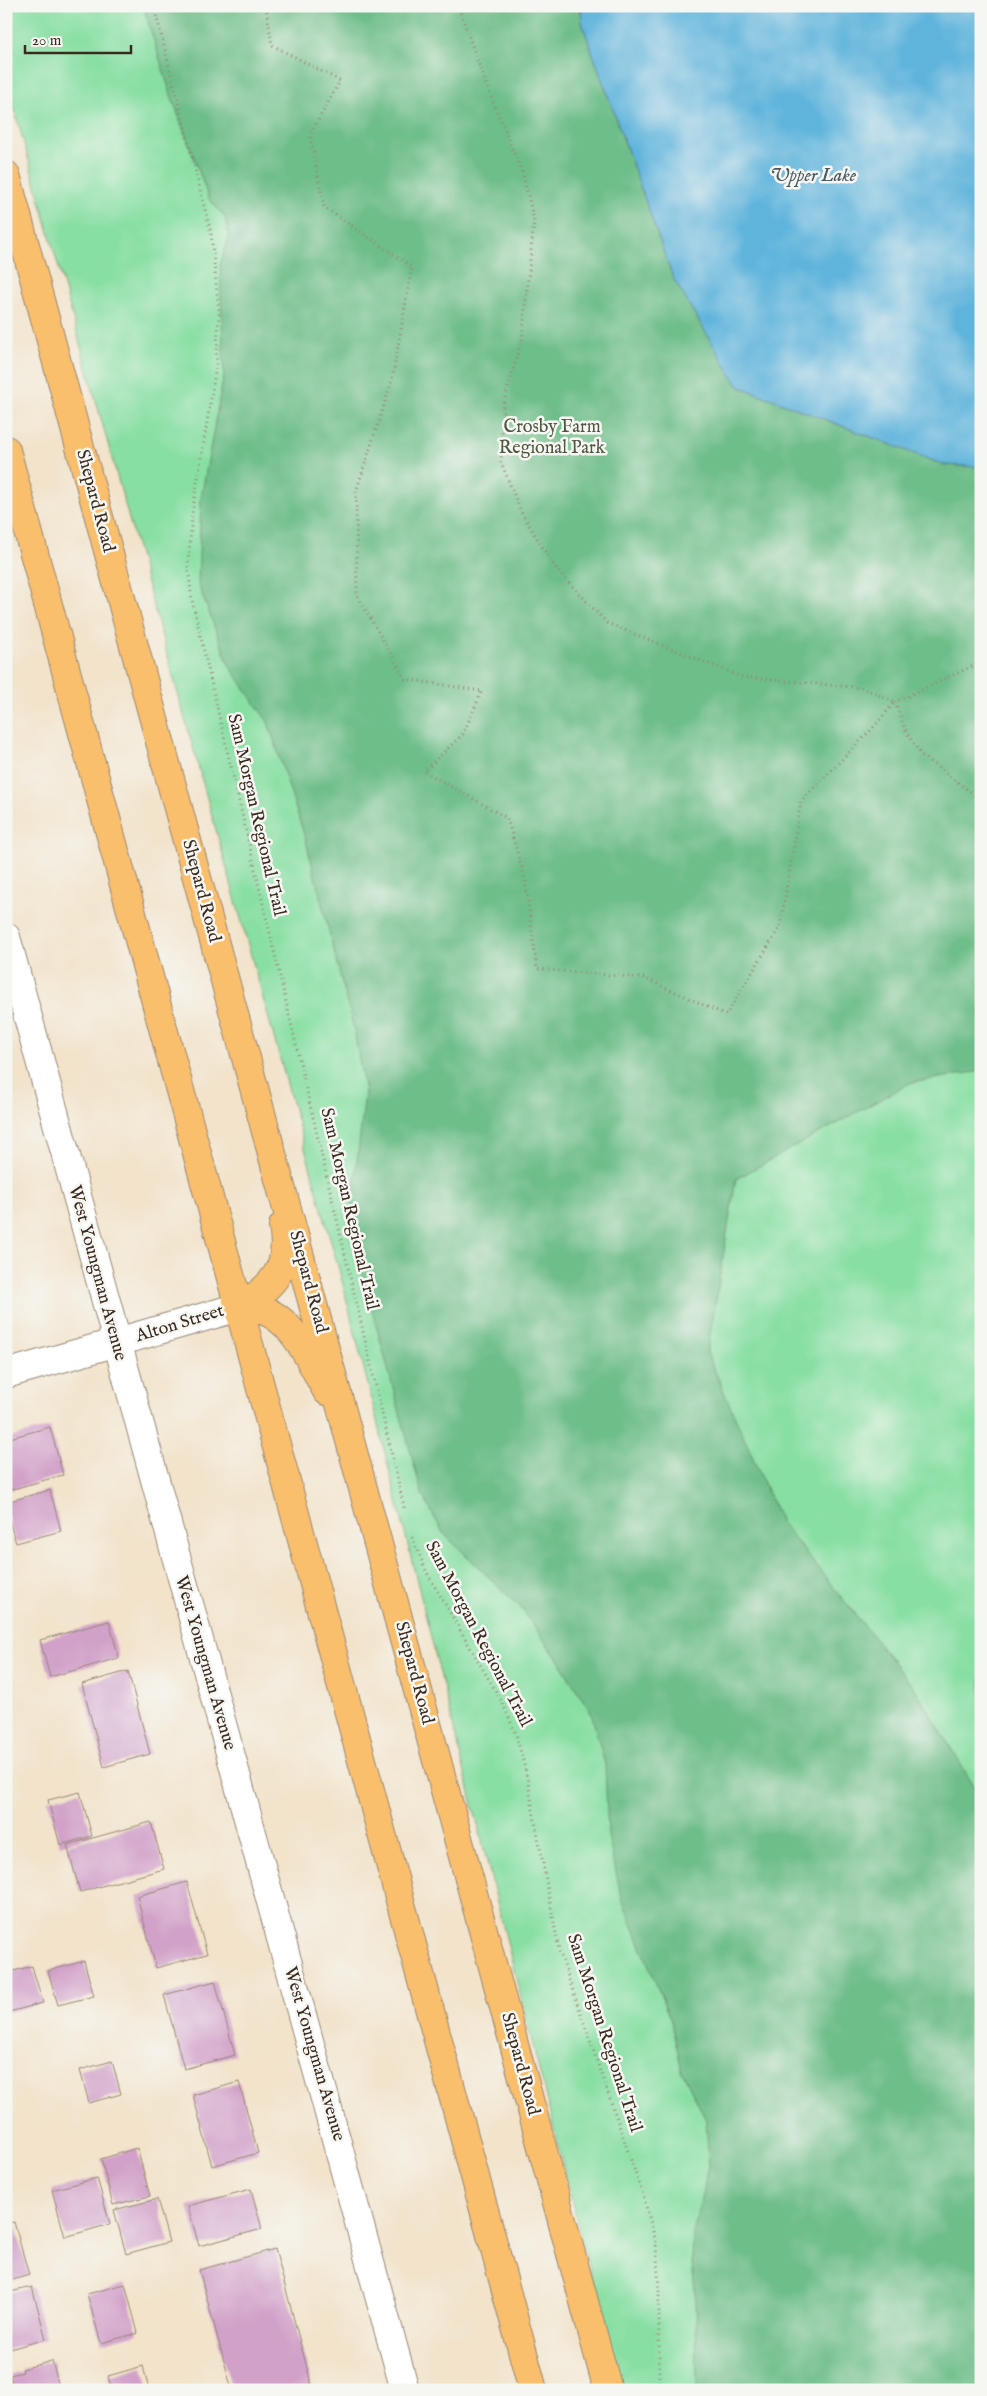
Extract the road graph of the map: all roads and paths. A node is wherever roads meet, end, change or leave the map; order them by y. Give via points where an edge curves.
1 (154, 6) edge
2 (266, 6) edge
3 (458, 6) edge
4 (6, 175) edge
5 (6, 450) edge
6 (981, 662) edge
7 (895, 702) junction
8 (981, 800) edge
9 (6, 937) edge
10 (241, 1038) junction
11 (239, 1307) junction
12 (116, 1343) junction
13 (6, 1374) edge
14 (357, 1464) junction
15 (406, 1513) dead end
16 (410, 1533) dead end
17 (405, 2390) edge
18 (533, 2390) edge
19 (608, 2390) edge
20 (659, 2390) edge

1 - 15 path, Sam Morgan Regional Trail via 212,233 219,312 216,367 192,523 188,567 192,600
2 - 7 path via 272,44 340,81 310,135 324,207 412,267 392,380 356,492 357,595 405,679 482,691 463,734 424,771 507,818 525,879 536,969 644,978 726,1015 780,927 801,801
3 - 7 path via 523,175 534,220 522,340 503,404 501,462 521,512 556,569 607,623 733,674 863,688
4 - 10 highway, Shepard Road
5 - 11 highway
6 - 7 path
7 - 8 path via 905,729 921,755
9 - 12 street, West Youngman Avenue
10 - 11 highway via 286,1254 271,1283
10 - 14 highway, Shepard Road
11 - 12 street, Alton Street
11 - 14 highway via 272,1314 298,1341 328,1395
11 - 18 highway
12 - 13 street, Alton Street
12 - 17 street, West Youngman Avenue
14 - 19 highway, Shepard Road
16 - 20 path, Sam Morgan Regional Trail via 427,1574 502,1702 516,1734 560,1950 656,2242

